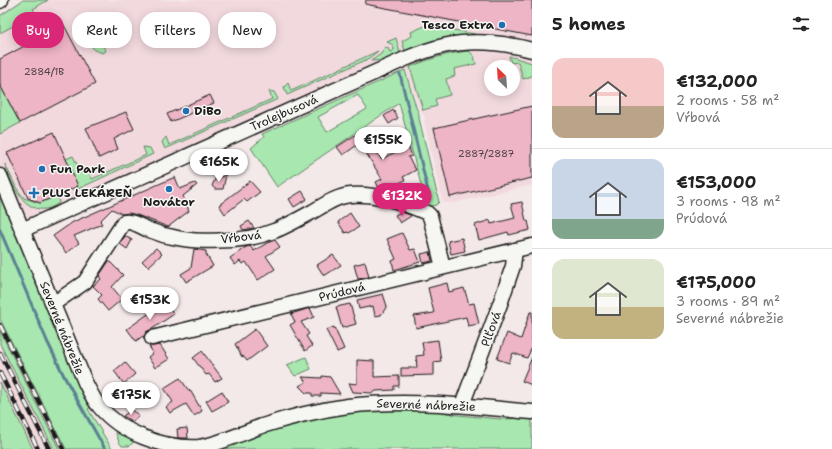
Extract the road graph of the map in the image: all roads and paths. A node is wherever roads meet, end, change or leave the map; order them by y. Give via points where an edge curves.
1 (532, 50) edge
2 (0, 176) edge
3 (22, 230) junction
4 (532, 247) edge
5 (515, 250) junction
6 (443, 267) junction
7 (53, 304) junction
8 (152, 338) dead end
9 (462, 405) junction
10 (532, 412) edge

1 - 3 street, Trolejbusová via 496,42 462,42 441,46 405,59
2 - 3 street, Severné nábrežie
3 - 7 street, Severné nábrežie
4 - 5 street, Prúdová
5 - 6 street, Prúdová
5 - 9 street, Plťová via 514,262
6 - 7 street, Vŕbová via 430,216 427,213 397,201 352,195 339,197 279,229 256,237 224,241 193,241 152,231 128,221 124,222 85,282
6 - 8 street, Prúdová
7 - 9 street, Severné nábrežie via 85,382 99,405 131,432 167,446 204,446 304,414 346,406 377,403
9 - 10 street, Severné nábrežie

